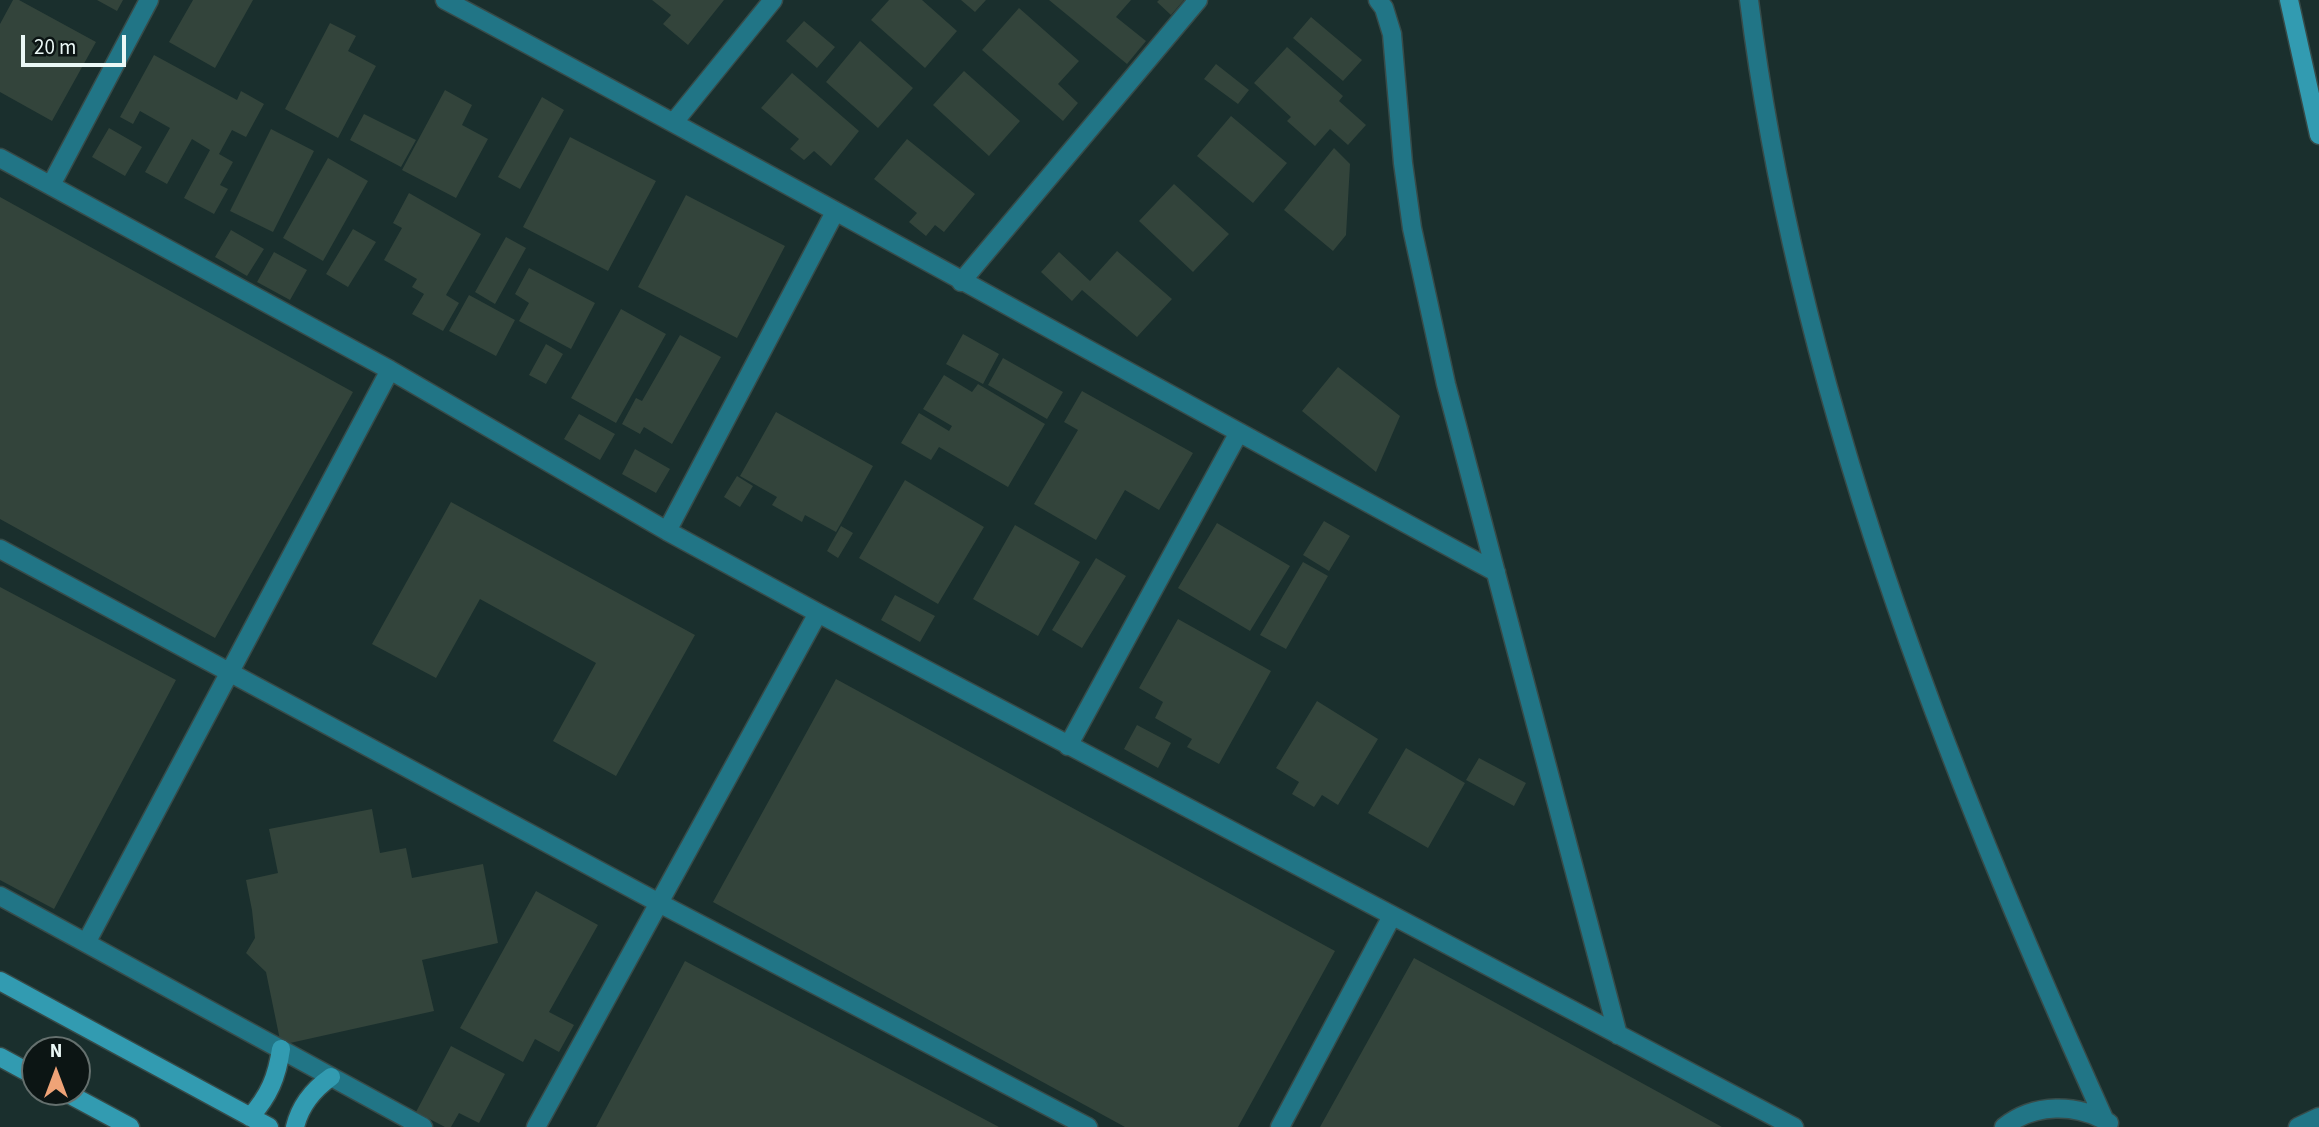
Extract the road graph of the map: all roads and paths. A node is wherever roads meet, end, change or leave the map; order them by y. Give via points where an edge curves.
1 (149, 0) edge
2 (445, 0) edge
3 (773, 0) edge
4 (1198, 0) edge
5 (1378, 0) edge
6 (1749, 0) edge
7 (2289, 0) edge
8 (674, 122) junction
9 (2319, 135) edge
10 (0, 158) edge
11 (51, 185) junction
12 (835, 212) junction
13 (961, 282) junction
14 (390, 370) junction
15 (1238, 434) junction
16 (667, 531) junction
17 (0, 549) edge
18 (1496, 572) junction
19 (818, 613) junction
20 (229, 673) junction
21 (1068, 746) junction
22 (0, 896) edge
23 (659, 904) junction
24 (1392, 916) junction
25 (86, 943) junction
26 (0, 981) edge
27 (1618, 1035) junction
28 (281, 1049) junction
29 (0, 1057) edge
30 (21, 1068) edge
31 (331, 1077) junction
32 (91, 1106) edge
33 (2319, 1116) edge
34 (250, 1117) junction
35 (2110, 1124) edge
36 (130, 1127) edge
37 (269, 1127) edge
38 (296, 1127) edge
39 (423, 1127) edge
40 (536, 1127) edge
41 (1088, 1127) edge
42 (1280, 1127) edge
43 (1794, 1127) edge
44 (2004, 1127) edge
45 (2298, 1127) edge

1 - 11 street
2 - 8 street
3 - 8 street
4 - 13 street
5 - 18 street via 1392,34 1403,163 1424,291
6 - 35 street via 1775,173 1843,446 1888,583 1990,855
7 - 9 main road
8 - 12 street
10 - 11 street
11 - 14 street
12 - 13 street
12 - 16 street
13 - 15 street
14 - 16 street
14 - 20 street
15 - 18 street
15 - 21 street
16 - 19 street
17 - 20 street
18 - 27 street
19 - 21 street
19 - 23 street
20 - 23 street
20 - 25 street
21 - 24 street
22 - 25 street
23 - 40 street
23 - 41 street
24 - 27 street
24 - 42 street
25 - 28 street
26 - 34 main road
27 - 43 street
28 - 31 street
28 - 34 main road via 272,1087
29 - 30 main road
31 - 38 main road via 305,1103
31 - 39 street
32 - 36 main road
33 - 45 street
34 - 37 main road
35 - 44 street via 2090,1113 2057,1108 2025,1115

